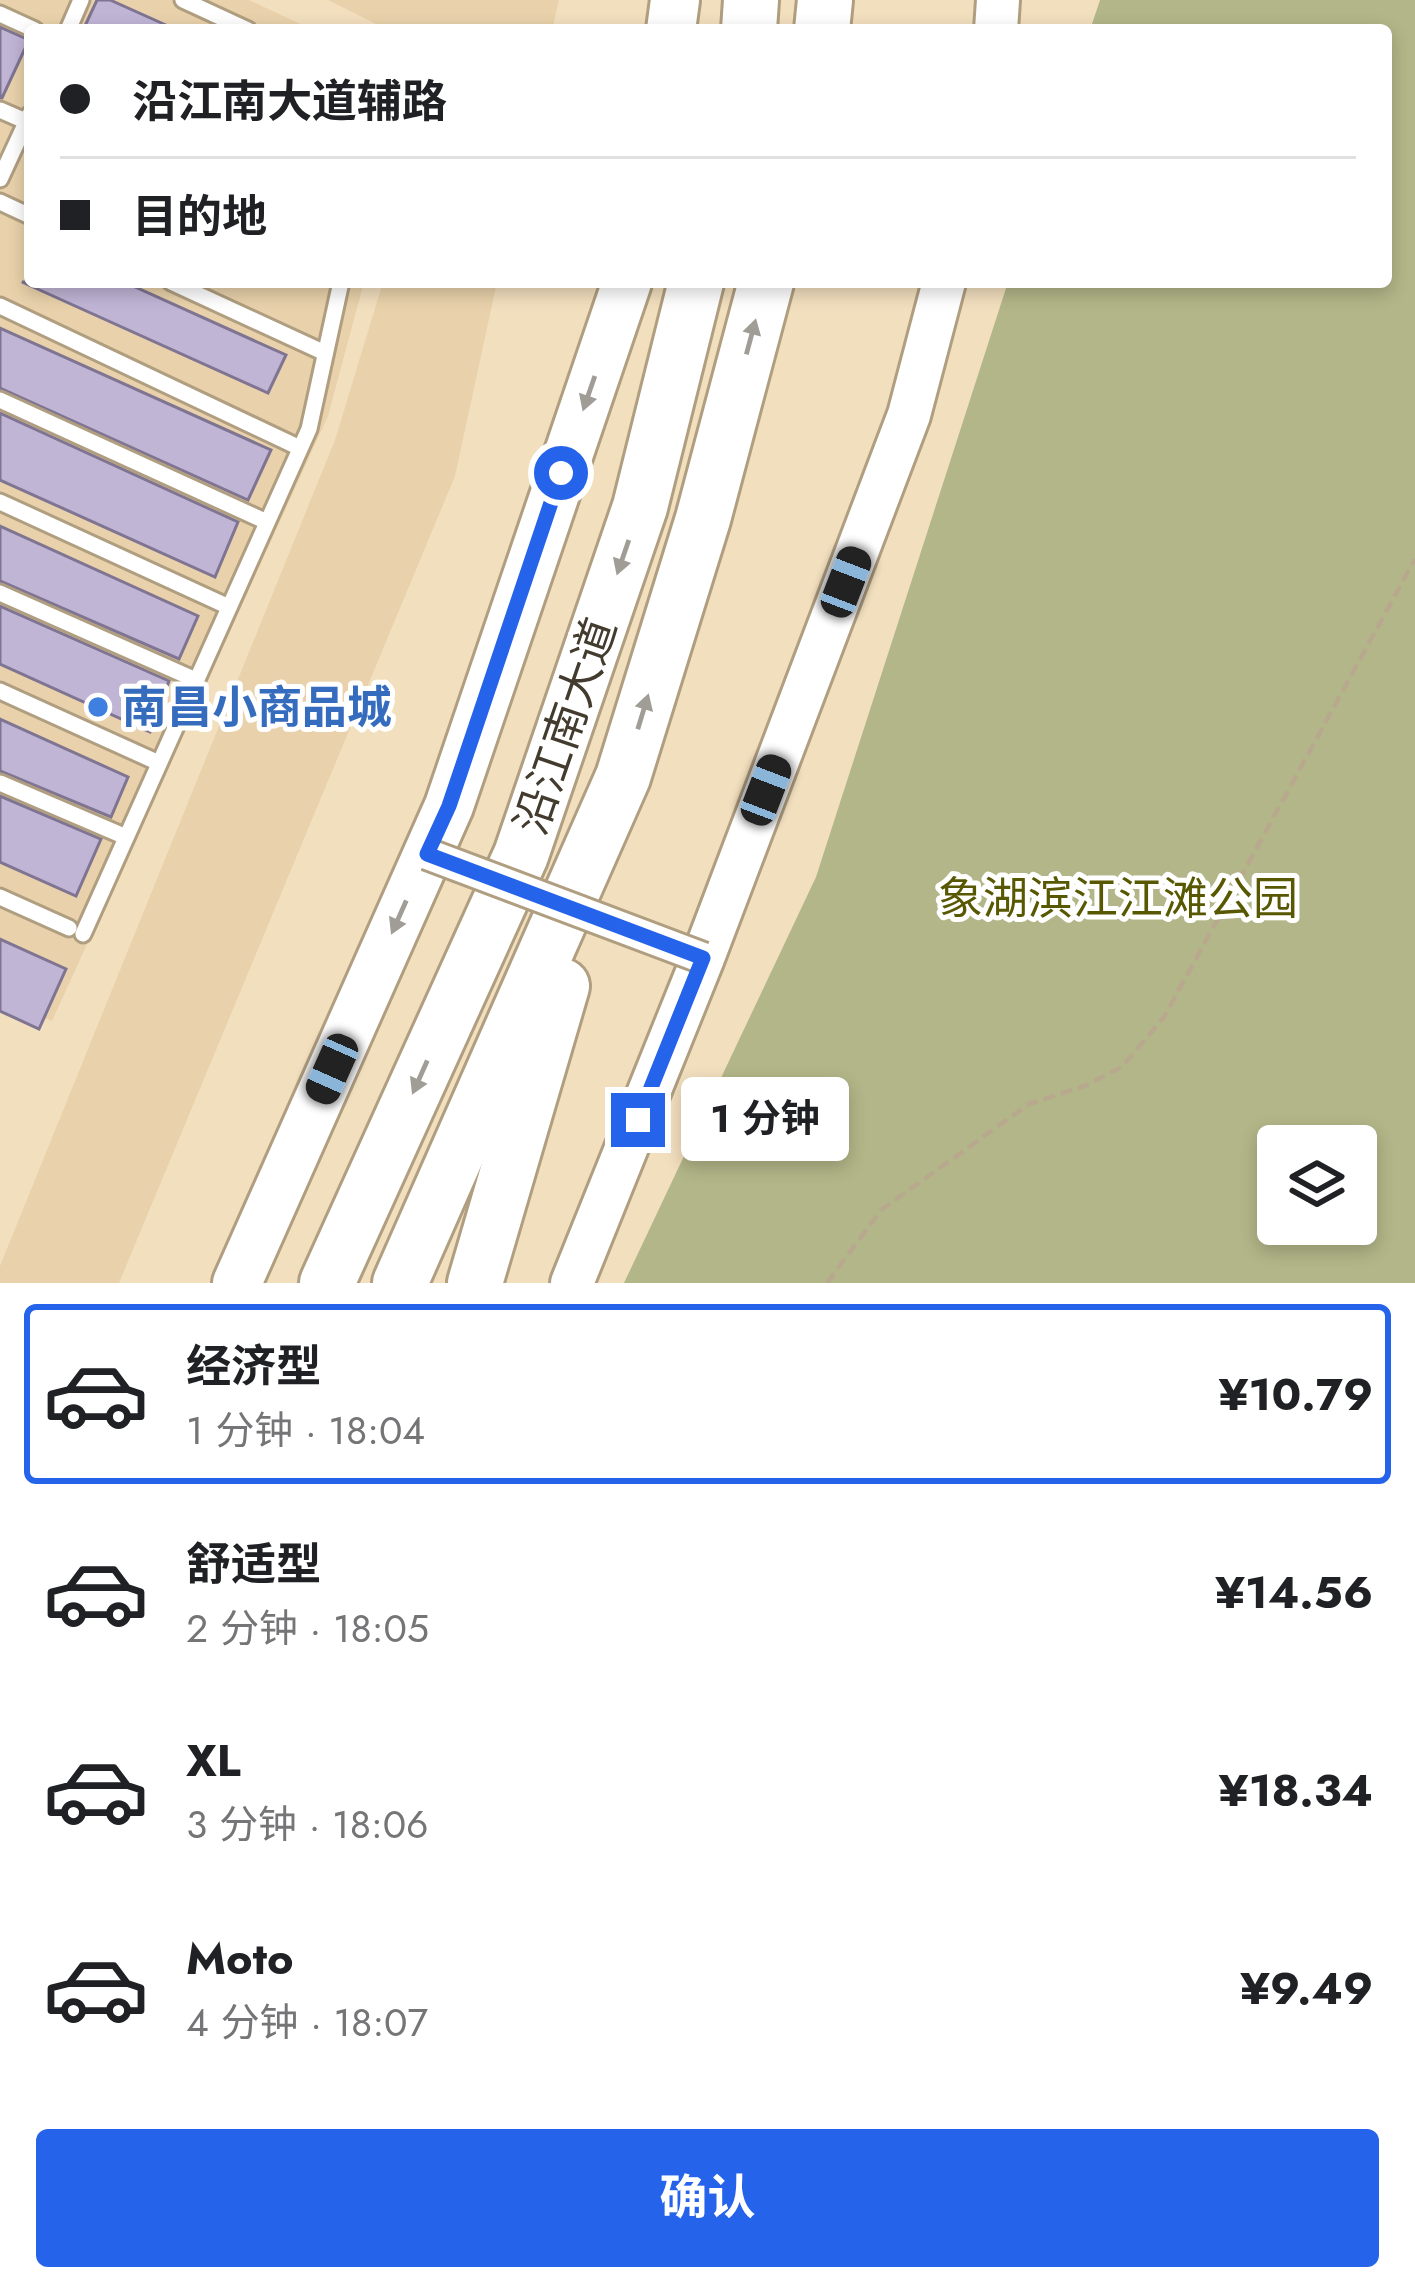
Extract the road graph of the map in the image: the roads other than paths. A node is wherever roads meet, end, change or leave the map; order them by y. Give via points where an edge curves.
1 (183, 0) edge
2 (235, 24) edge
3 (24, 129) edge
4 (0, 179) edge
5 (184, 288) edge
6 (339, 288) edge
7 (625, 288) edge
8 (695, 288) edge
9 (764, 288) edge
10 (942, 288) edge
11 (0, 306) edge
12 (325, 353) junction
13 (0, 400) edge
14 (300, 448) junction
15 (0, 502) edge
16 (267, 522) junction
17 (0, 592) edge
18 (229, 607) junction
19 (196, 680) junction
20 (0, 692) edge
21 (159, 764) junction
22 (622, 778) junction
23 (0, 783) edge
24 (126, 837) junction
25 (427, 854) junction
26 (0, 897) edge
27 (703, 958) junction
28 (237, 1283) edge
29 (327, 1283) edge
30 (400, 1283) edge
31 (475, 1283) edge
32 (572, 1283) edge

1 - 2 lane
3 - 4 lane
5 - 12 lane
6 - 12 lane
7 -> 25 main road
8 -> 29 highway, 沿江南大道 via 640,507 521,855
22 -> 9 highway, 沿江南大道
10 - 27 main road via 909,415
11 - 14 lane
12 - 14 lane
13 - 16 lane
14 - 16 lane
15 - 18 lane
16 - 18 lane
17 - 19 lane
18 - 19 lane
19 - 21 lane
20 - 21 lane
21 - 24 lane
22 - 30 highway, 沿江南大道
22 - 31 highway
23 - 24 lane
24 - 26 lane via 76,931
25 - 27 street, bridge
25 -> 28 main road
27 - 32 main road

